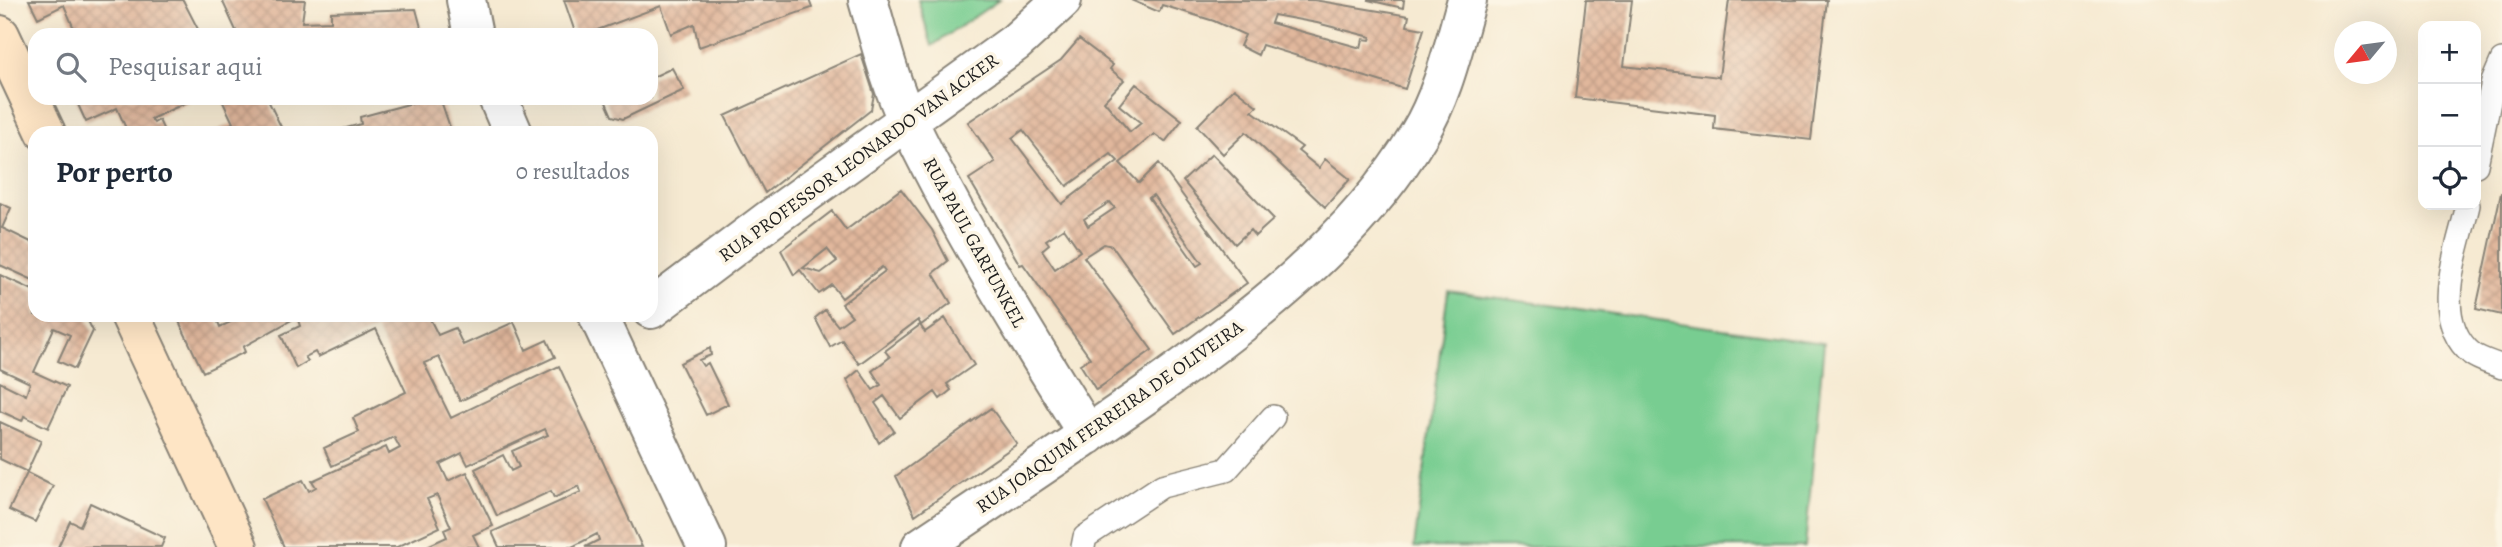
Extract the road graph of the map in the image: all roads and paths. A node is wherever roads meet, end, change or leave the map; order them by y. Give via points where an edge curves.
1 (466, 0) edge
2 (869, 0) edge
3 (1062, 0) edge
4 (1467, 0) edge
5 (472, 28) edge
6 (1, 42) edge
7 (2502, 61) edge
8 (28, 97) edge
9 (32, 105) edge
10 (501, 105) edge
11 (907, 120) junction
12 (43, 126) edge
13 (510, 126) edge
14 (2480, 147) edge
15 (2467, 210) edge
16 (658, 304) edge
17 (133, 322) edge
18 (622, 322) edge
19 (604, 328) edge
20 (2502, 367) edge
21 (1273, 418) dead end
22 (1088, 435) junction
23 (1080, 544) edge
24 (238, 547) edge
25 (707, 547) edge
26 (921, 547) edge

1 - 5 street
2 - 11 street, RUA PAUL GARFUNKEL
3 - 11 street, RUA PROFESSOR LEONARDO VAN ACKER via 1016,42
4 - 22 street, RUA JOAQUIM FERREIRA DE OLIVEIRA via 1420,133 1373,200 1291,283 1214,346
6 - 8 street
7 - 14 lane
9 - 12 street
10 - 13 street
11 - 16 street, RUA PROFESSOR LEONARDO VAN ACKER
11 - 22 street, RUA PAUL GARFUNKEL
15 - 20 lane via 2447,305 2457,336 2473,355
17 - 24 street
18 - 19 street
19 - 25 street
21 - 23 lane via 1226,470 1162,486
22 - 26 street, RUA JOAQUIM FERREIRA DE OLIVEIRA

